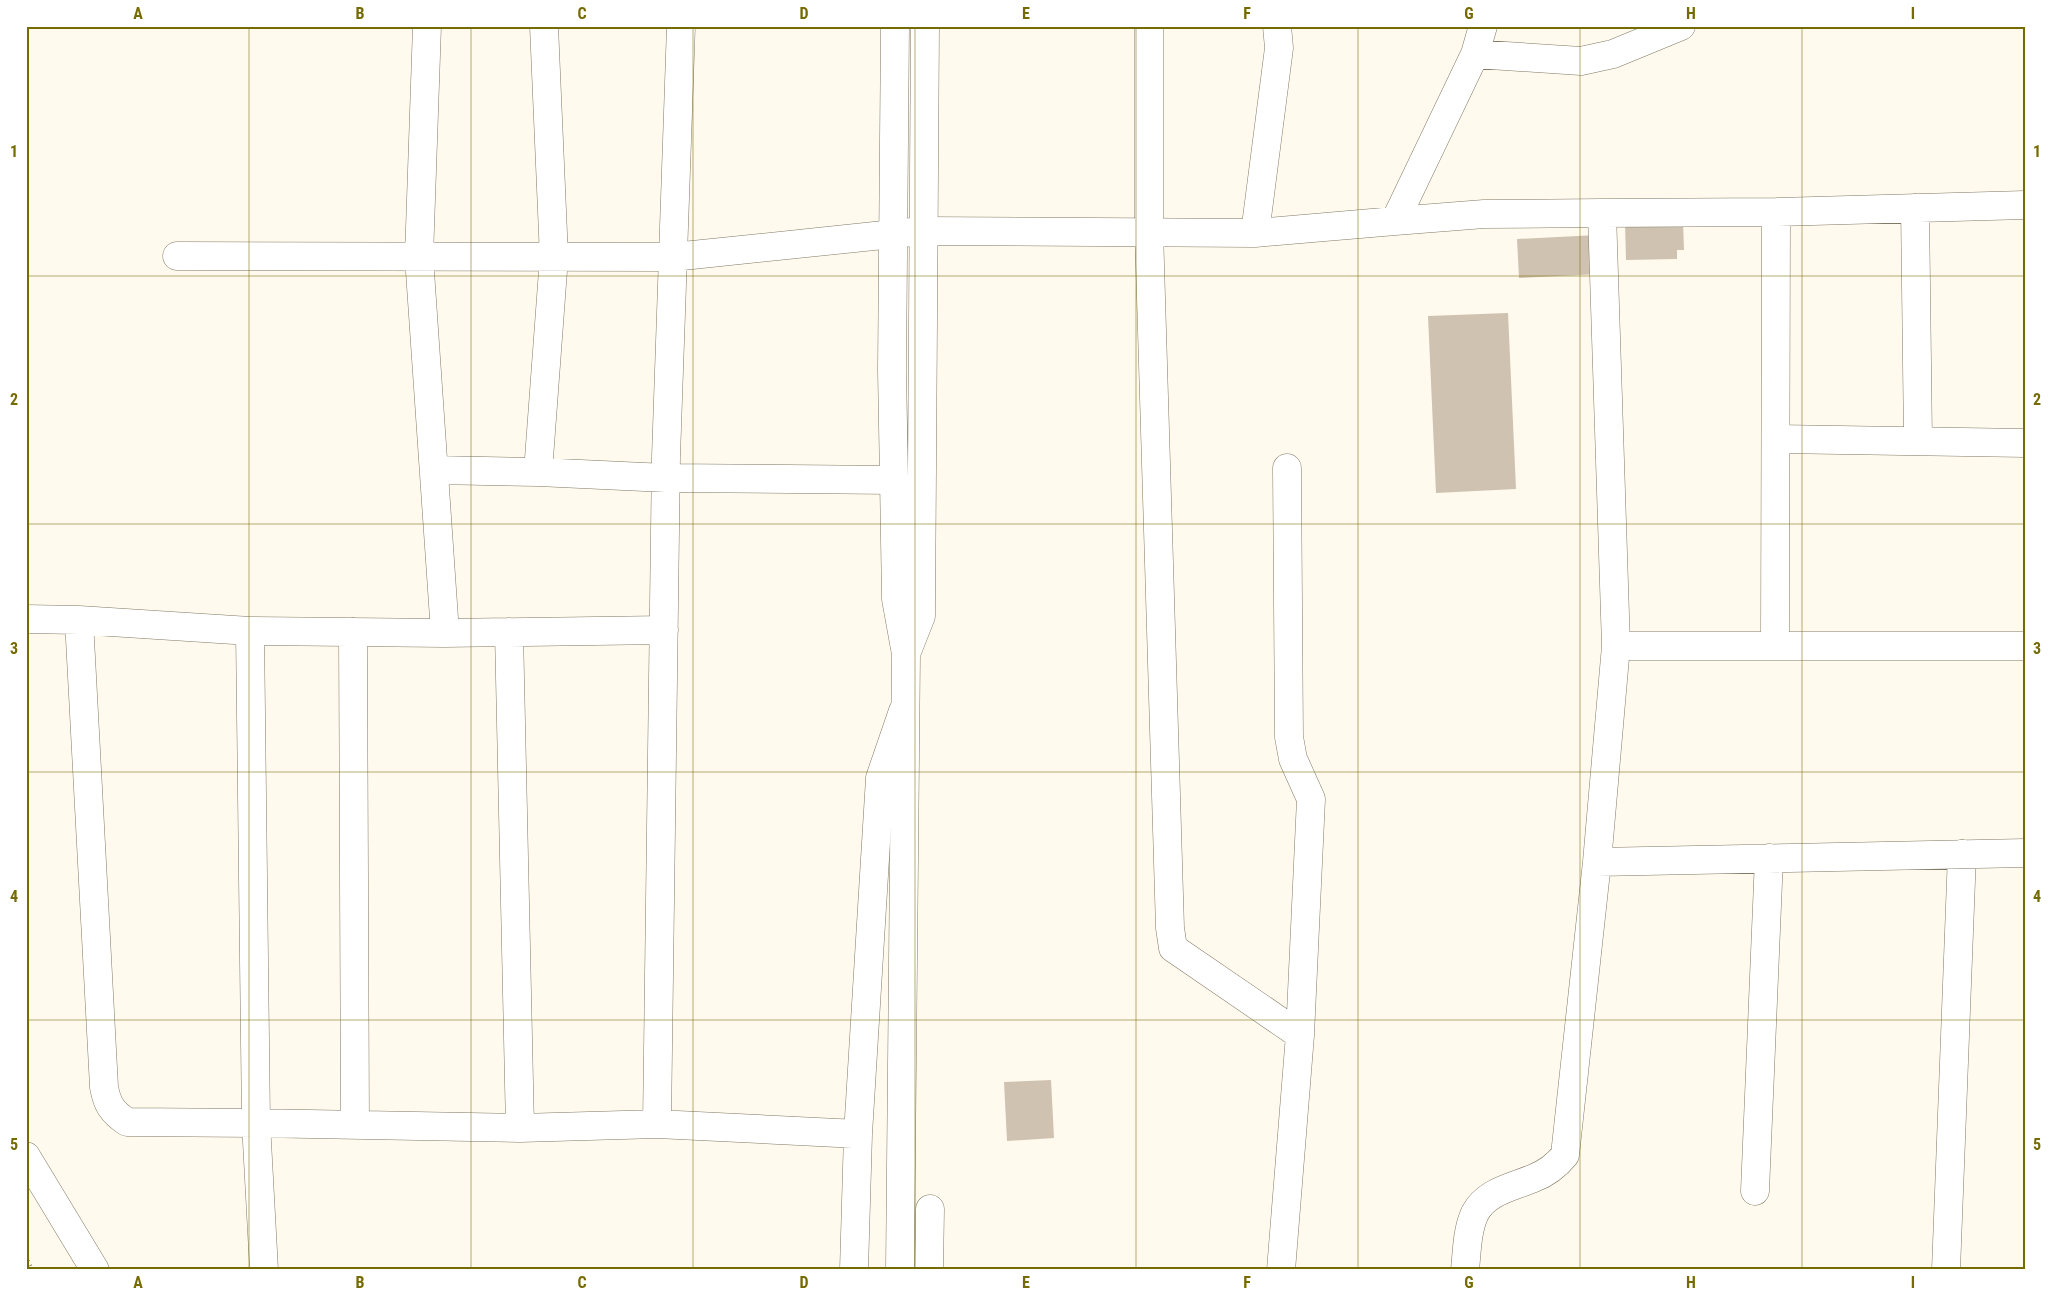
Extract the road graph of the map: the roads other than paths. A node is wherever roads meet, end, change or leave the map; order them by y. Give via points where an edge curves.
1 (427, 26) edge
2 (544, 26) edge
3 (681, 26) edge
4 (895, 26) edge
5 (925, 26) edge
6 (1149, 26) edge
7 (1277, 26) edge
8 (1483, 26) edge
9 (1681, 26) edge
10 (1475, 54) junction
11 (2025, 205) edge
12 (1915, 208) junction
13 (1776, 212) junction
14 (1602, 213) junction
15 (1395, 221) junction
16 (922, 230) junction
17 (1149, 231) junction
18 (1255, 233) junction
19 (893, 234) junction
20 (176, 256) dead end
21 (419, 257) junction
22 (554, 257) junction
23 (673, 257) junction
24 (1776, 439) junction
25 (1918, 441) junction
26 (2025, 443) edge
27 (1286, 468) dead end
28 (434, 470) junction
29 (538, 472) junction
30 (666, 478) junction
31 (894, 480) junction
32 (26, 619) edge
33 (79, 620) junction
34 (664, 630) junction
35 (250, 631) junction
36 (353, 632) junction
37 (510, 632) junction
38 (445, 633) junction
39 (1616, 646) junction
40 (1775, 646) junction
41 (2025, 646) edge
42 (906, 654) junction
43 (905, 706) junction
44 (2025, 853) edge
45 (1962, 854) junction
46 (1769, 858) junction
47 (1597, 862) junction
48 (1300, 1035) junction
49 (256, 1123) junction
50 (355, 1124) junction
51 (657, 1124) junction
52 (520, 1128) junction
53 (858, 1134) junction
54 (26, 1156) edge
55 (1755, 1191) dead end
56 (930, 1209) dead end
57 (94, 1270) edge
58 (264, 1270) edge
59 (854, 1270) edge
60 (900, 1270) edge
61 (929, 1270) edge
62 (1281, 1270) edge
63 (1465, 1270) edge
64 (1946, 1270) edge

1 - 21 street
2 - 22 street
3 - 23 street
4 - 19 street
5 - 16 street
6 - 17 street
7 - 18 street via 1279,48
8 - 10 street
9 - 10 street via 1613,54 1581,61
10 - 15 street
11 - 12 street
12 - 13 street
12 - 25 street
13 - 14 street
13 - 24 street
14 - 15 street via 1484,214
14 - 39 street
15 - 18 street
16 - 17 street
16 - 19 street
16 - 42 street via 921,616
17 - 18 street
17 - 48 street via 1173,948
19 - 23 street
19 - 31 street
20 - 21 street
21 - 22 street
21 - 28 street
22 - 23 street
22 - 29 street
23 - 30 street
24 - 25 street
24 - 40 street
25 - 26 street
27 - 48 street via 1288,737 1293,759 1311,799
28 - 29 street
28 - 38 street
29 - 30 street
30 - 31 street
30 - 34 street
31 - 42 street via 896,599
32 - 33 street
33 - 35 street
33 - 49 street via 107,1102 114,1113 126,1122
34 - 37 street
34 - 51 street
35 - 36 street
35 - 49 street
36 - 38 street
36 - 50 street
37 - 38 street
37 - 52 street
39 - 40 street
39 - 47 street
40 - 41 street
42 - 43 street
43 - 53 street via 880,778
43 - 60 street
44 - 45 street
45 - 46 street
45 - 64 street
46 - 47 street
46 - 55 street
47 - 63 street via 1565,1156 1554,1168 1489,1196 1476,1212 1469,1231
48 - 62 street
49 - 50 street
49 - 58 street
50 - 52 street
51 - 52 street
51 - 53 street
53 - 59 street
54 - 57 street
56 - 61 street

